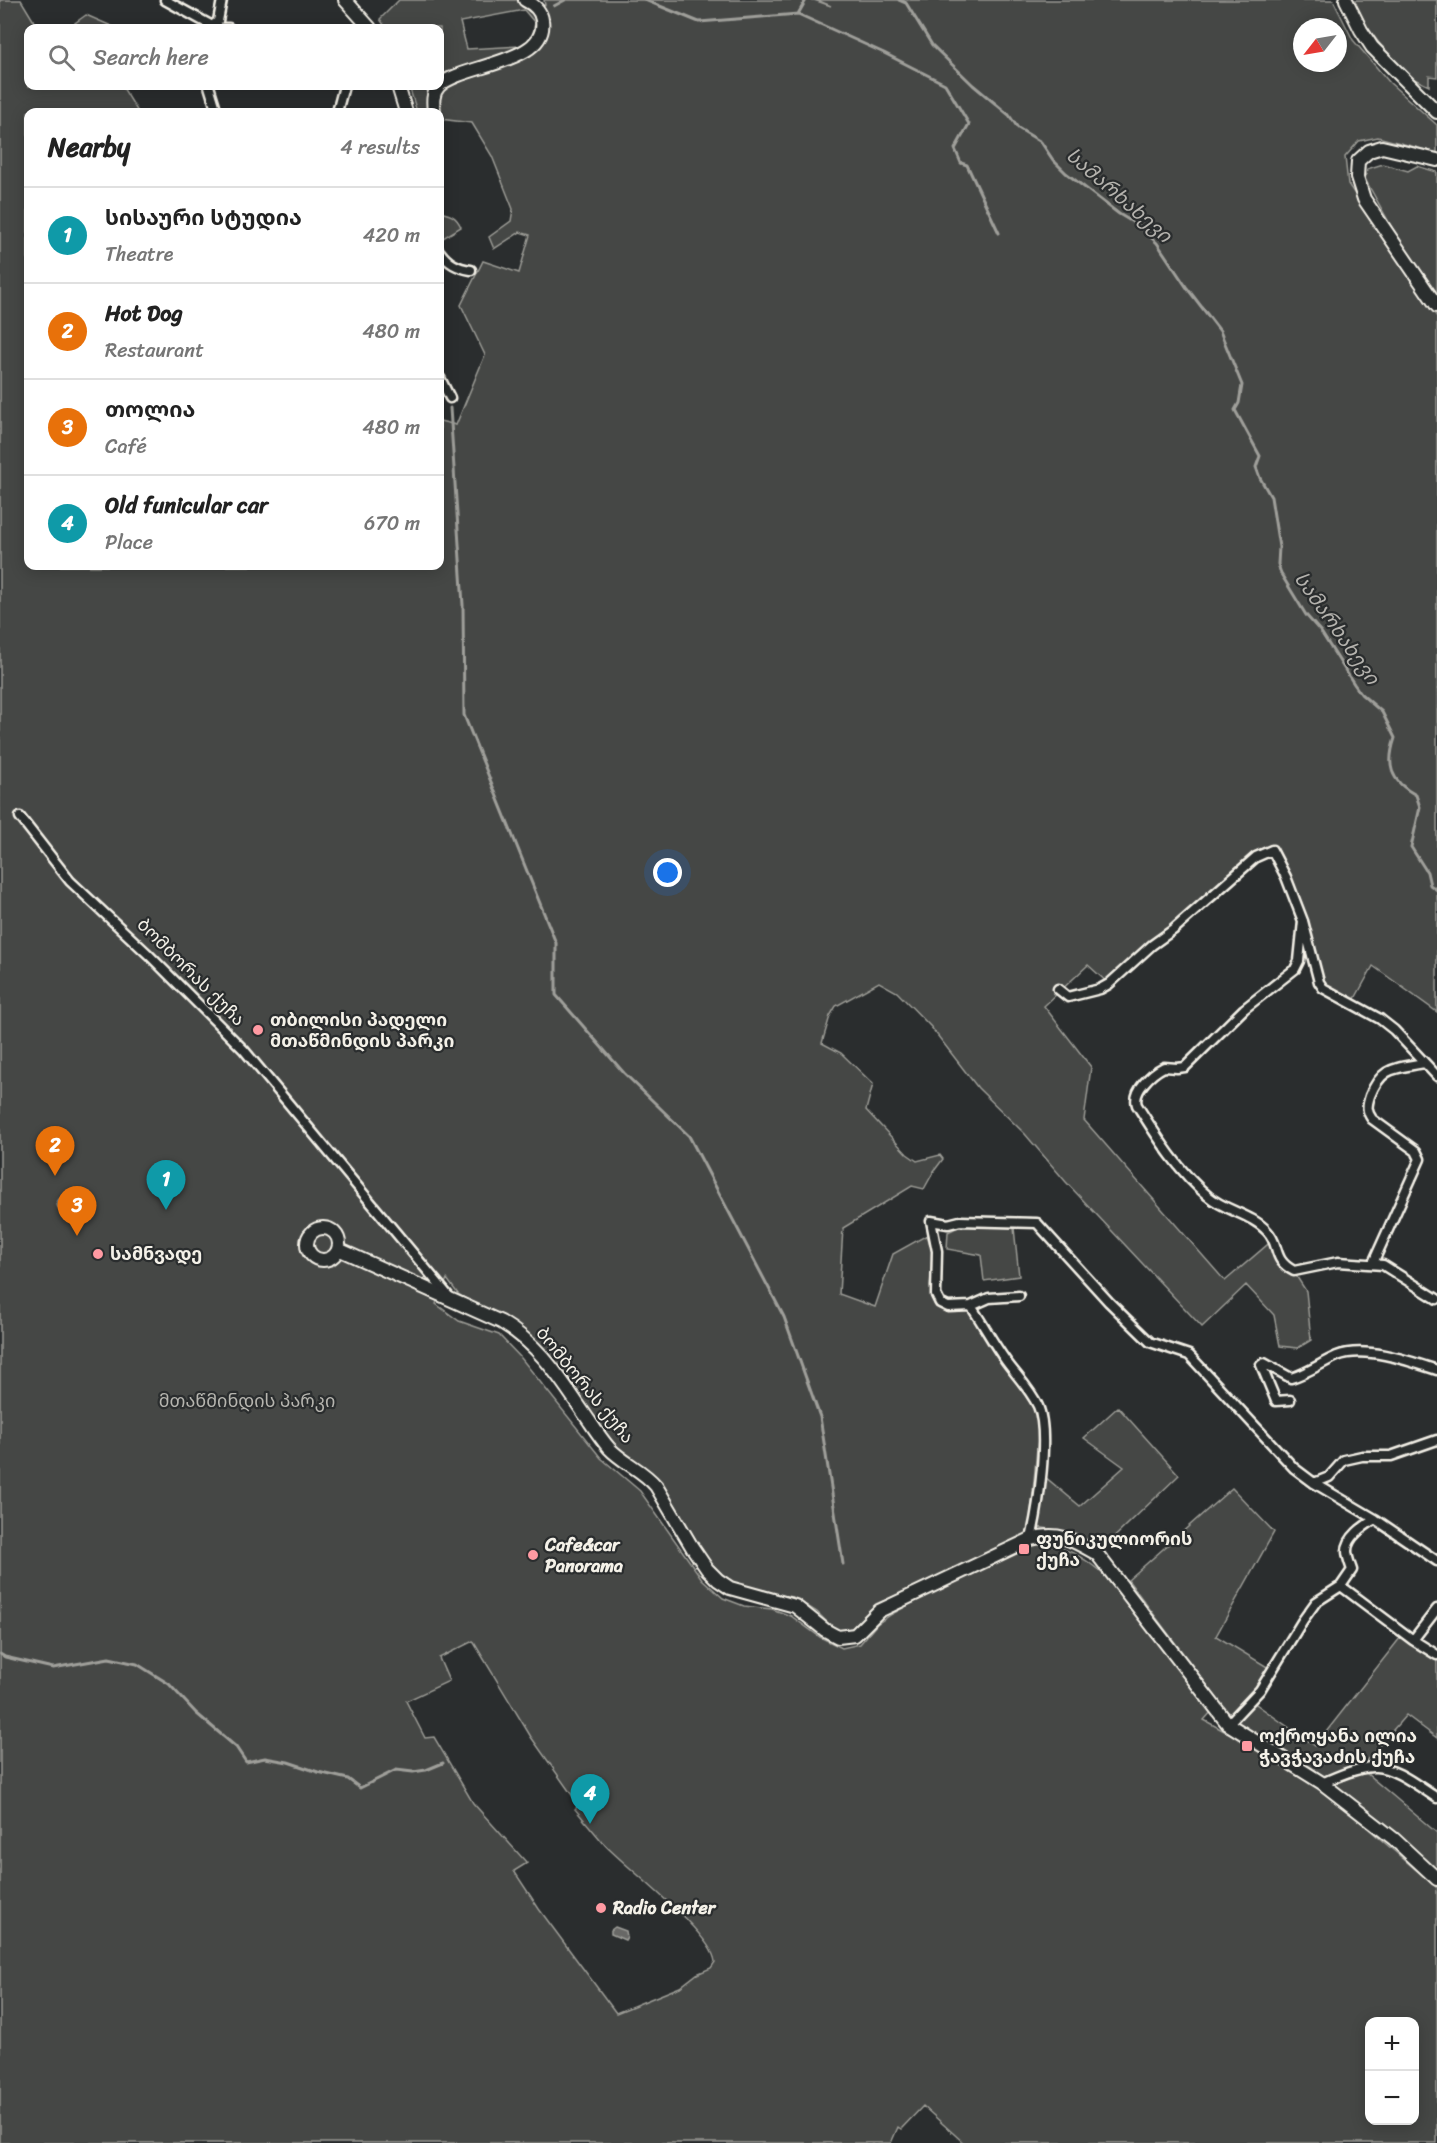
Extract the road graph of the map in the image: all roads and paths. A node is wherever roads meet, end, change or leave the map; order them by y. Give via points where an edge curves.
1 (165, 0) edge
2 (222, 0) edge
3 (345, 0) edge
4 (525, 0) edge
5 (1346, 0) edge
6 (208, 24) edge
7 (217, 24) edge
8 (366, 24) edge
9 (444, 82) edge
10 (209, 90) edge
11 (341, 90) edge
12 (399, 90) edge
13 (436, 90) edge
14 (216, 108) edge
15 (338, 108) edge
16 (405, 108) edge
17 (434, 108) edge
18 (1437, 112) edge
19 (1437, 160) edge
20 (444, 258) edge
21 (471, 270) dead end
22 (1437, 306) edge
23 (444, 386) edge
24 (450, 398) dead end
25 (20, 817) dead end
26 (1303, 921) junction
27 (1058, 989) dead end
28 (1424, 1063) junction
29 (1437, 1076) edge
30 (338, 1249) dead end
31 (1373, 1263) junction
32 (1019, 1296) dead end
33 (1437, 1299) edge
34 (452, 1300) junction
35 (971, 1306) junction
36 (1437, 1370) edge
37 (1290, 1400) dead end
38 (1437, 1440) edge
39 (1314, 1483) junction
40 (1375, 1519) junction
41 (1031, 1539) junction
42 (1437, 1561) edge
43 (1341, 1586) junction
44 (1437, 1609) edge
45 (1413, 1640) junction
46 (1437, 1655) edge
47 (1228, 1724) junction
48 (1322, 1783) junction
49 (1437, 1798) edge
50 (1437, 1879) edge

1 - 6 street
2 - 7 street
3 - 8 street
4 - 9 street via 542,17 542,30 536,42 513,57
5 - 18 street via 1372,47
10 - 14 street
11 - 15 street
12 - 16 street
13 - 17 street
19 - 22 street via 1382,147 1369,151 1358,161 1357,177 1364,199
20 - 21 street via 459,268
23 - 24 street
25 - 34 street, ბომბორას ქუჩა via 70,881 244,1050
26 - 27 street via 1272,850 1256,857 1109,984 1068,997
26 - 28 street via 1323,988 1387,1024
26 - 31 street via 1295,969 1244,1009 1185,1067 1164,1067 1149,1078 1136,1100 1171,1158 1208,1197 1265,1228 1286,1267 1294,1271 1338,1262
28 - 29 street
28 - 31 street via 1380,1076 1367,1105 1372,1119 1416,1151 1420,1159
30 - 34 street
31 - 33 street via 1383,1264
32 - 35 street via 989,1298
34 - 41 street, ბომბორას ქუჩა via 501,1322 533,1345 609,1449 649,1477 707,1569 718,1580 730,1588 795,1606 838,1637 855,1635 879,1611
35 - 39 street via 948,1307 937,1299 932,1219 948,1224 1037,1223 1150,1342 1189,1355 1294,1468
35 - 41 street via 1038,1406 1043,1421 1038,1504
36 - 37 street via 1353,1352 1291,1378 1264,1363 1261,1365 1276,1401
38 - 39 street via 1391,1455 1344,1460 1329,1477
39 - 40 street
40 - 42 street
40 - 43 street via 1348,1543 1352,1570
41 - 47 street, ბომბორას ქუჩა via 1047,1534 1072,1539 1097,1554
43 - 45 street
43 - 47 street via 1316,1602 1260,1690
44 - 45 street
45 - 46 street
47 - 48 street
48 - 49 street via 1374,1766 1396,1773
48 - 50 street via 1394,1839

